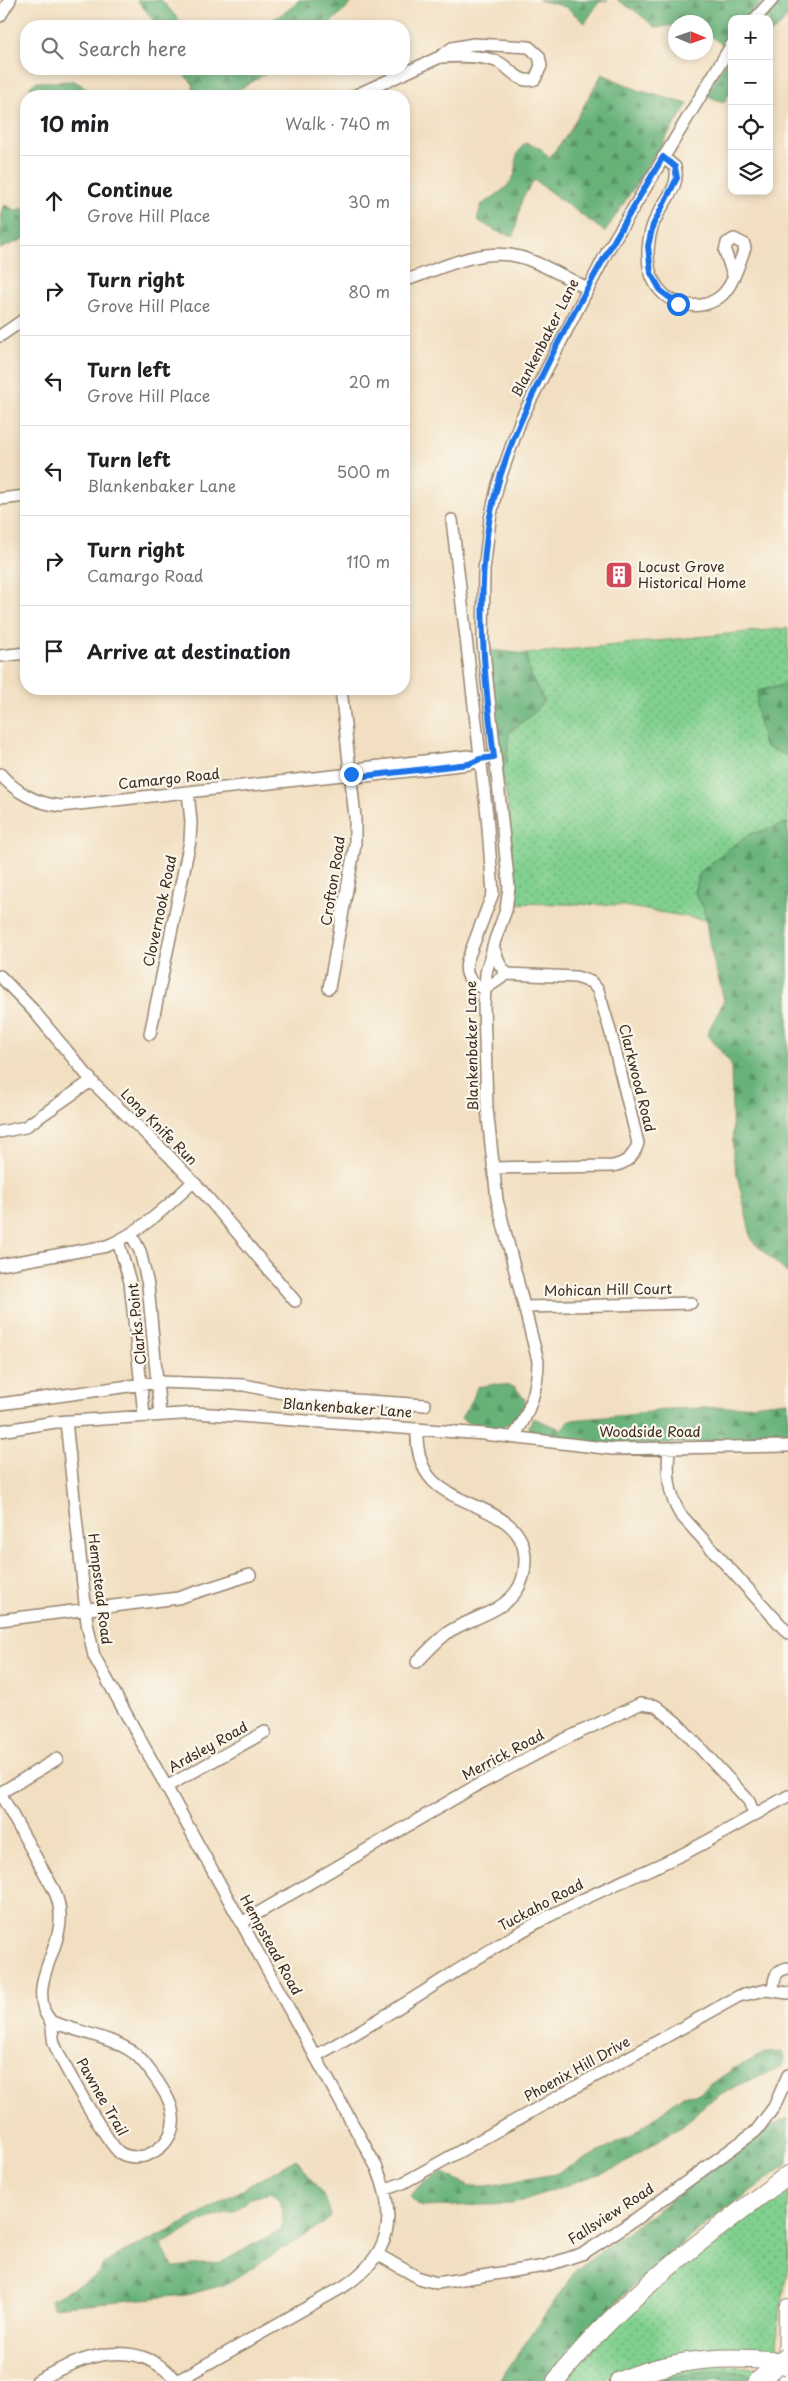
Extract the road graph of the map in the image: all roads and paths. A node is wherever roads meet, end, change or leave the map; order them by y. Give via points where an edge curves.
1 (772, 0) edge
2 (8, 1) edge
3 (759, 15) edge
4 (0, 16) edge
5 (728, 51) edge
6 (440, 57) junction
7 (410, 71) edge
8 (400, 75) edge
9 (367, 90) edge
10 (663, 157) junction
11 (733, 275) dead end
12 (410, 279) edge
13 (587, 288) junction
14 (20, 322) edge
15 (0, 336) edge
16 (20, 497) edge
17 (0, 499) edge
18 (452, 520) dead end
19 (20, 654) edge
20 (0, 656) edge
21 (342, 695) edge
22 (494, 757) junction
23 (480, 759) junction
24 (0, 774) edge
25 (351, 774) junction
26 (188, 792) junction
27 (493, 946) junction
28 (507, 974) junction
29 (0, 976) edge
30 (329, 988) dead end
31 (485, 989) junction
32 (150, 1034) dead end
33 (91, 1081) junction
34 (0, 1132) edge
35 (493, 1168) junction
36 (193, 1182) junction
37 (131, 1234) junction
38 (118, 1241) junction
39 (0, 1266) edge
40 (296, 1301) dead end
41 (691, 1303) dead end
42 (525, 1307) junction
43 (151, 1308) junction
44 (133, 1310) junction
45 (158, 1382) junction
46 (141, 1384) junction
47 (0, 1404) edge
48 (425, 1405) dead end
49 (160, 1414) junction
50 (144, 1415) junction
51 (66, 1421) junction
52 (417, 1429) junction
53 (0, 1431) edge
54 (513, 1437) junction
55 (788, 1446) edge
56 (669, 1448) junction
57 (250, 1575) dead end
58 (86, 1610) junction
59 (0, 1620) edge
60 (788, 1633) edge
61 (417, 1662) dead end
62 (265, 1732) dead end
63 (57, 1759) dead end
64 (166, 1787) junction
65 (0, 1793) edge
66 (788, 1796) edge
67 (754, 1815) junction
68 (241, 1923) junction
69 (788, 1968) edge
70 (773, 1990) junction
71 (788, 1993) edge
72 (50, 2021) junction
73 (315, 2056) junction
74 (788, 2075) edge
75 (788, 2175) edge
76 (386, 2189) junction
77 (377, 2254) junction
78 (788, 2308) edge
79 (788, 2356) edge
80 (788, 2366) edge
81 (37, 2381) edge
82 (177, 2381) edge
83 (556, 2381) edge
84 (619, 2381) edge
85 (758, 2381) edge
86 (787, 2381) edge

1 - 3 street
2 - 4 street
5 - 10 street, Blankenbaker Lane
6 - 6 street via 498,62 518,78 526,80 535,79 540,66 537,52 525,46 462,46 452,48
6 - 7 street
8 - 9 street
10 - 11 street via 675,167 677,178 656,218 648,246 655,284 678,304 696,306 722,296
10 - 13 street, Blankenbaker Lane
12 - 13 street via 474,257 508,254 529,260
13 - 22 street, Blankenbaker Lane via 521,419 498,484 490,519 482,608
14 - 15 street
16 - 17 street
18 - 23 street
19 - 20 street
21 - 25 street, Crofton Road
22 - 23 street, Camargo Road
22 - 27 street, Blankenbaker Lane via 510,887 506,910
23 - 25 street, Camargo Road via 468,756 363,768
23 - 31 street via 493,893 466,968 472,983
24 - 26 street, Camargo Road via 27,797 52,805
25 - 26 street, Camargo Road
25 - 30 street, Crofton Road via 355,845
26 - 32 street, Clovernook Road via 190,841
27 - 28 street via 500,966
27 - 31 street, Blankenbaker Lane
28 - 31 street
28 - 35 street, Clarkwood Road via 585,978 596,986 638,1143 631,1157 613,1166
29 - 33 street, Long Knife Run via 33,1010
31 - 35 street, Blankenbaker Lane via 487,1108
33 - 34 street via 24,1127
33 - 36 street, Long Knife Run
35 - 42 street, Blankenbaker Lane via 504,1230
36 - 37 street
36 - 40 street, Long Knife Run
37 - 38 street
37 - 43 street, Clarks Point via 146,1269
38 - 39 street via 107,1246
38 - 44 street, Clarks Point via 130,1282
41 - 42 street, Mohican Hill Court
42 - 54 street, Blankenbaker Lane via 537,1353 537,1378 531,1402
43 - 44 street
43 - 45 street, Clarks Point
44 - 46 street, Clarks Point
45 - 46 street
45 - 48 street via 244,1385 298,1396
45 - 49 street, Clarks Point
46 - 47 street
46 - 50 street, Clarks Point
49 - 50 street, Blankenbaker Lane
49 - 52 street, Blankenbaker Lane via 219,1413
50 - 51 street, Blankenbaker Lane
51 - 53 street, Blankenbaker Lane
51 - 58 street, Hempstead Road
52 - 54 street, Blankenbaker Lane
52 - 61 street via 418,1450 428,1476 440,1487 508,1524 521,1540 525,1555 522,1579 509,1600 451,1631
54 - 56 street, Woodside Road via 590,1447
55 - 56 street, Woodside Road
56 - 60 street via 669,1483 680,1514
57 - 58 street via 178,1598
58 - 59 street
58 - 64 street, Hempstead Road via 94,1656
62 - 64 street, Ardsley Road
63 - 65 street
64 - 68 street, Hempstead Road
65 - 72 street, Pawnee Trail via 60,1907 60,1930 42,1988 44,2010
66 - 67 street, Tuckaho Road
67 - 68 street, Merrick Road via 749,1801 677,1723 656,1706 640,1704 568,1737 474,1787
67 - 73 street, Tuckaho Road via 684,1853 540,1921
68 - 73 street, Hempstead Road
69 - 70 street via 776,1973
70 - 71 street, Phoenix Hill Drive
70 - 76 street, Phoenix Hill Drive via 733,1999
72 - 72 street, Pawnee Trail via 54,2044 111,2145 131,2157 150,2154 162,2146 172,2129 172,2106 144,2062 123,2046
73 - 76 street, Hempstead Road
74 - 77 street, Fallsview Road via 774,2107 756,2131 584,2253 545,2266 437,2283 419,2278
75 - 83 highway via 663,2270 596,2334
76 - 77 street, Hempstead Road via 389,2223
77 - 82 street, Hempstead Road via 362,2274 343,2287
78 - 86 highway
79 - 85 highway, bridge
80 - 84 highway, bridge via 769,2360 691,2360 646,2370
81 - 82 street via 87,2357 114,2353 150,2361

